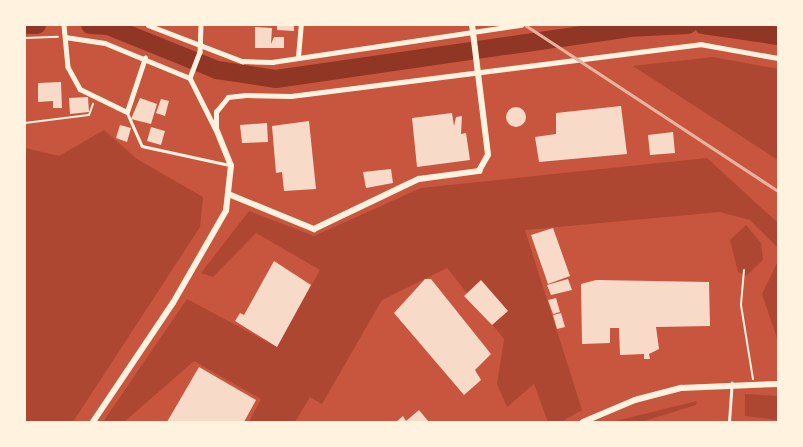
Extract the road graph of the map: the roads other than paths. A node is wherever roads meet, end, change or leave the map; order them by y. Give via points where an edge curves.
1 (64, 25) edge
2 (148, 25) edge
3 (201, 25) edge
4 (301, 25) edge
5 (521, 25) edge
6 (474, 31) edge
7 (64, 34) junction
8 (200, 50) junction
9 (298, 57) junction
10 (145, 58) junction
11 (778, 58) edge
12 (480, 70) junction
13 (190, 78) junction
14 (127, 112) junction
15 (216, 129) junction
16 (231, 166) junction
17 (231, 195) junction
18 (732, 383) junction
19 (778, 384) edge
20 (93, 422) edge
21 (583, 422) edge
22 (729, 422) edge

1 - 7 street
2 - 8 street
3 - 8 street
4 - 9 street
5 - 6 street
6 - 9 street
6 - 12 street
7 - 10 street via 105,43
7 - 14 street via 68,67 80,89
8 - 9 street via 242,61 272,62
8 - 13 street
10 - 13 street
10 - 14 street
11 - 12 street via 700,44
12 - 15 street via 291,96 228,97 216,112
12 - 17 street via 488,155 480,171 419,180 314,229
13 - 15 street
14 - 16 lane via 142,146
15 - 16 street
16 - 17 street
17 - 20 street via 221,222 177,295
18 - 19 street
18 - 21 street via 681,388 635,400
18 - 22 lane

